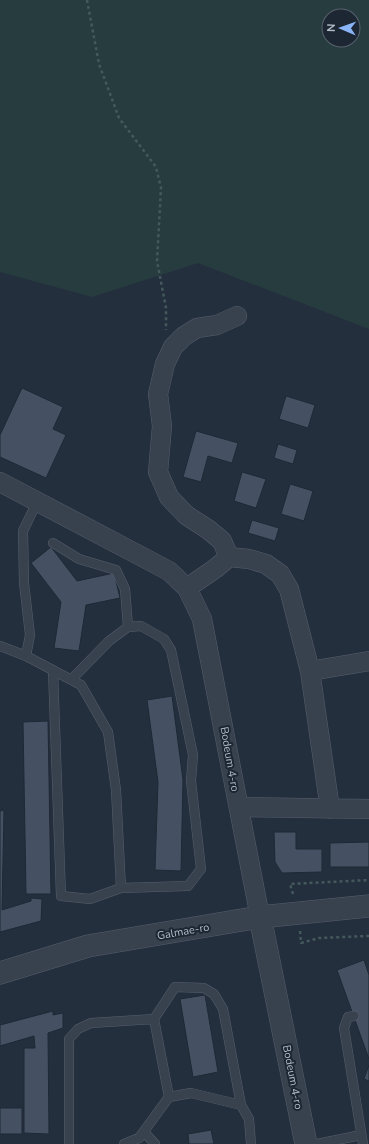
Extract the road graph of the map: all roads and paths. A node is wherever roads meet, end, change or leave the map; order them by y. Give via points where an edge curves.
1 (87, 0) edge
2 (237, 316) dead end
3 (166, 332) dead end
4 (0, 482) edge
5 (37, 502) junction
6 (53, 543) dead end
7 (229, 556) junction
8 (187, 588) junction
9 (128, 627) junction
10 (0, 646) edge
11 (26, 656) junction
12 (369, 661) edge
13 (53, 670) junction
14 (310, 671) junction
15 (71, 680) junction
16 (239, 807) junction
17 (330, 808) junction
18 (369, 809) edge
19 (120, 888) junction
20 (369, 906) edge
21 (260, 917) junction
22 (0, 972) edge
23 (354, 1016) dead end
24 (154, 1019) junction
25 (169, 1097) junction
26 (241, 1104) junction
27 (144, 1132) junction
28 (362, 1140) edge
29 (69, 1144) edge
30 (124, 1144) edge
31 (156, 1144) edge
32 (251, 1144) edge
33 (306, 1144) edge
34 (317, 1144) edge

1 - 3 path via 98,64 119,118 156,167 161,188 157,261 166,308
2 - 7 street via 217,325 198,328 184,336 173,347 165,364 158,394 162,426 158,472 169,498 222,541
4 - 5 street, Bodeum 4-ro
5 - 8 street, Bodeum 4-ro via 169,571
5 - 11 lane via 23,531 24,583 30,635
6 - 9 lane via 79,559 116,570 125,589
7 - 8 street
7 - 14 street via 266,564 280,574 289,589
8 - 16 street, Bodeum 4-ro via 202,619
9 - 15 lane via 109,641
9 - 19 lane via 140,626 164,639 172,650 193,755 191,781 201,869 188,886
10 - 11 lane
11 - 13 lane
12 - 14 street
13 - 15 lane
13 - 19 lane via 61,896 90,899
14 - 17 street
15 - 19 lane via 81,685 108,732 116,790
16 - 17 street
16 - 21 street, Bodeum 4-ro
17 - 18 street
20 - 21 street, Galmae-ro
21 - 22 street, Galmae-ro via 88,946
21 - 33 street, Bodeum 4-ro
23 - 28 lane via 348,1017 344,1028
24 - 25 lane
24 - 26 lane via 175,987 204,988 214,994 223,1009
24 - 29 lane via 91,1023 78,1029 69,1039
25 - 26 lane via 191,1093
25 - 27 lane
26 - 32 lane via 249,1120
27 - 30 lane via 139,1138
27 - 31 lane
28 - 34 lane

